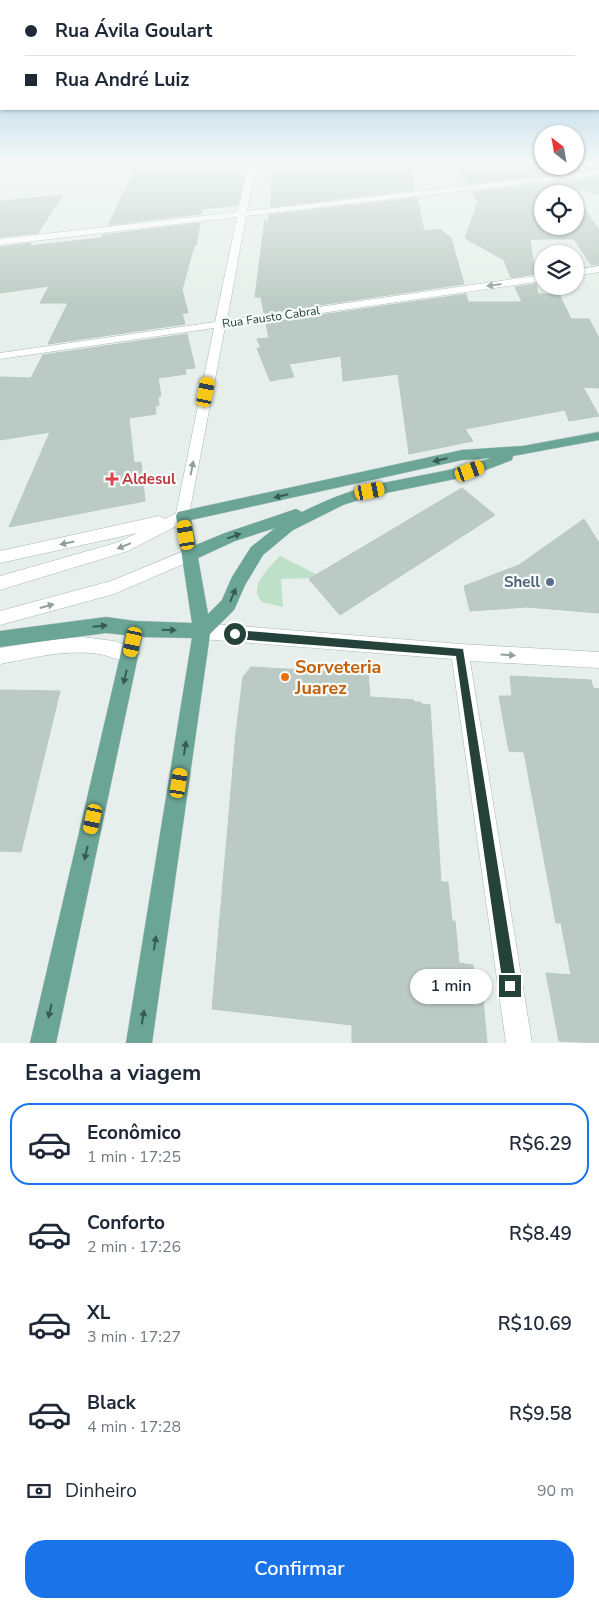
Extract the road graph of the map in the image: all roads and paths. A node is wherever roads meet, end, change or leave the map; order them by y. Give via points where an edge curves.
1 (243, 211) edge
2 (271, 211) edge
3 (242, 214) junction
4 (0, 242) edge
5 (599, 269) edge
6 (584, 272) edge
7 (534, 279) edge
8 (219, 325) junction
9 (0, 356) edge
10 (599, 436) edge
11 (523, 451) junction
12 (340, 500) junction
13 (183, 516) junction
14 (189, 554) junction
15 (0, 557) edge
16 (0, 583) edge
17 (0, 618) edge
18 (136, 629) junction
19 (202, 631) junction
20 (0, 640) edge
21 (460, 652) junction
22 (130, 654) junction
23 (0, 656) edge
24 (599, 660) edge
25 (43, 1043) edge
26 (139, 1043) edge
27 (519, 1043) edge

1 - 3 street
2 - 3 street
3 - 4 street
3 - 8 street
5 - 6 street
7 -> 8 street, Rua Fausto Cabral
8 - 9 street, Rua Fausto Cabral
13 -> 8 street
10 - 11 main road
11 - 12 main road via 470,471
11 -> 13 main road via 462,455
14 -> 12 main road
19 -> 12 main road via 228,605 257,551 288,526
13 - 14 main road
13 -> 15 street
13 -> 16 street via 123,547
17 -> 14 street via 114,586
14 - 19 main road
18 -> 19 main road
20 -> 18 main road via 106,625
18 - 22 main road
19 - 21 street
26 -> 19 main road
21 -> 24 street
21 - 27 street
22 - 23 street via 101,645 70,645
22 -> 25 main road

